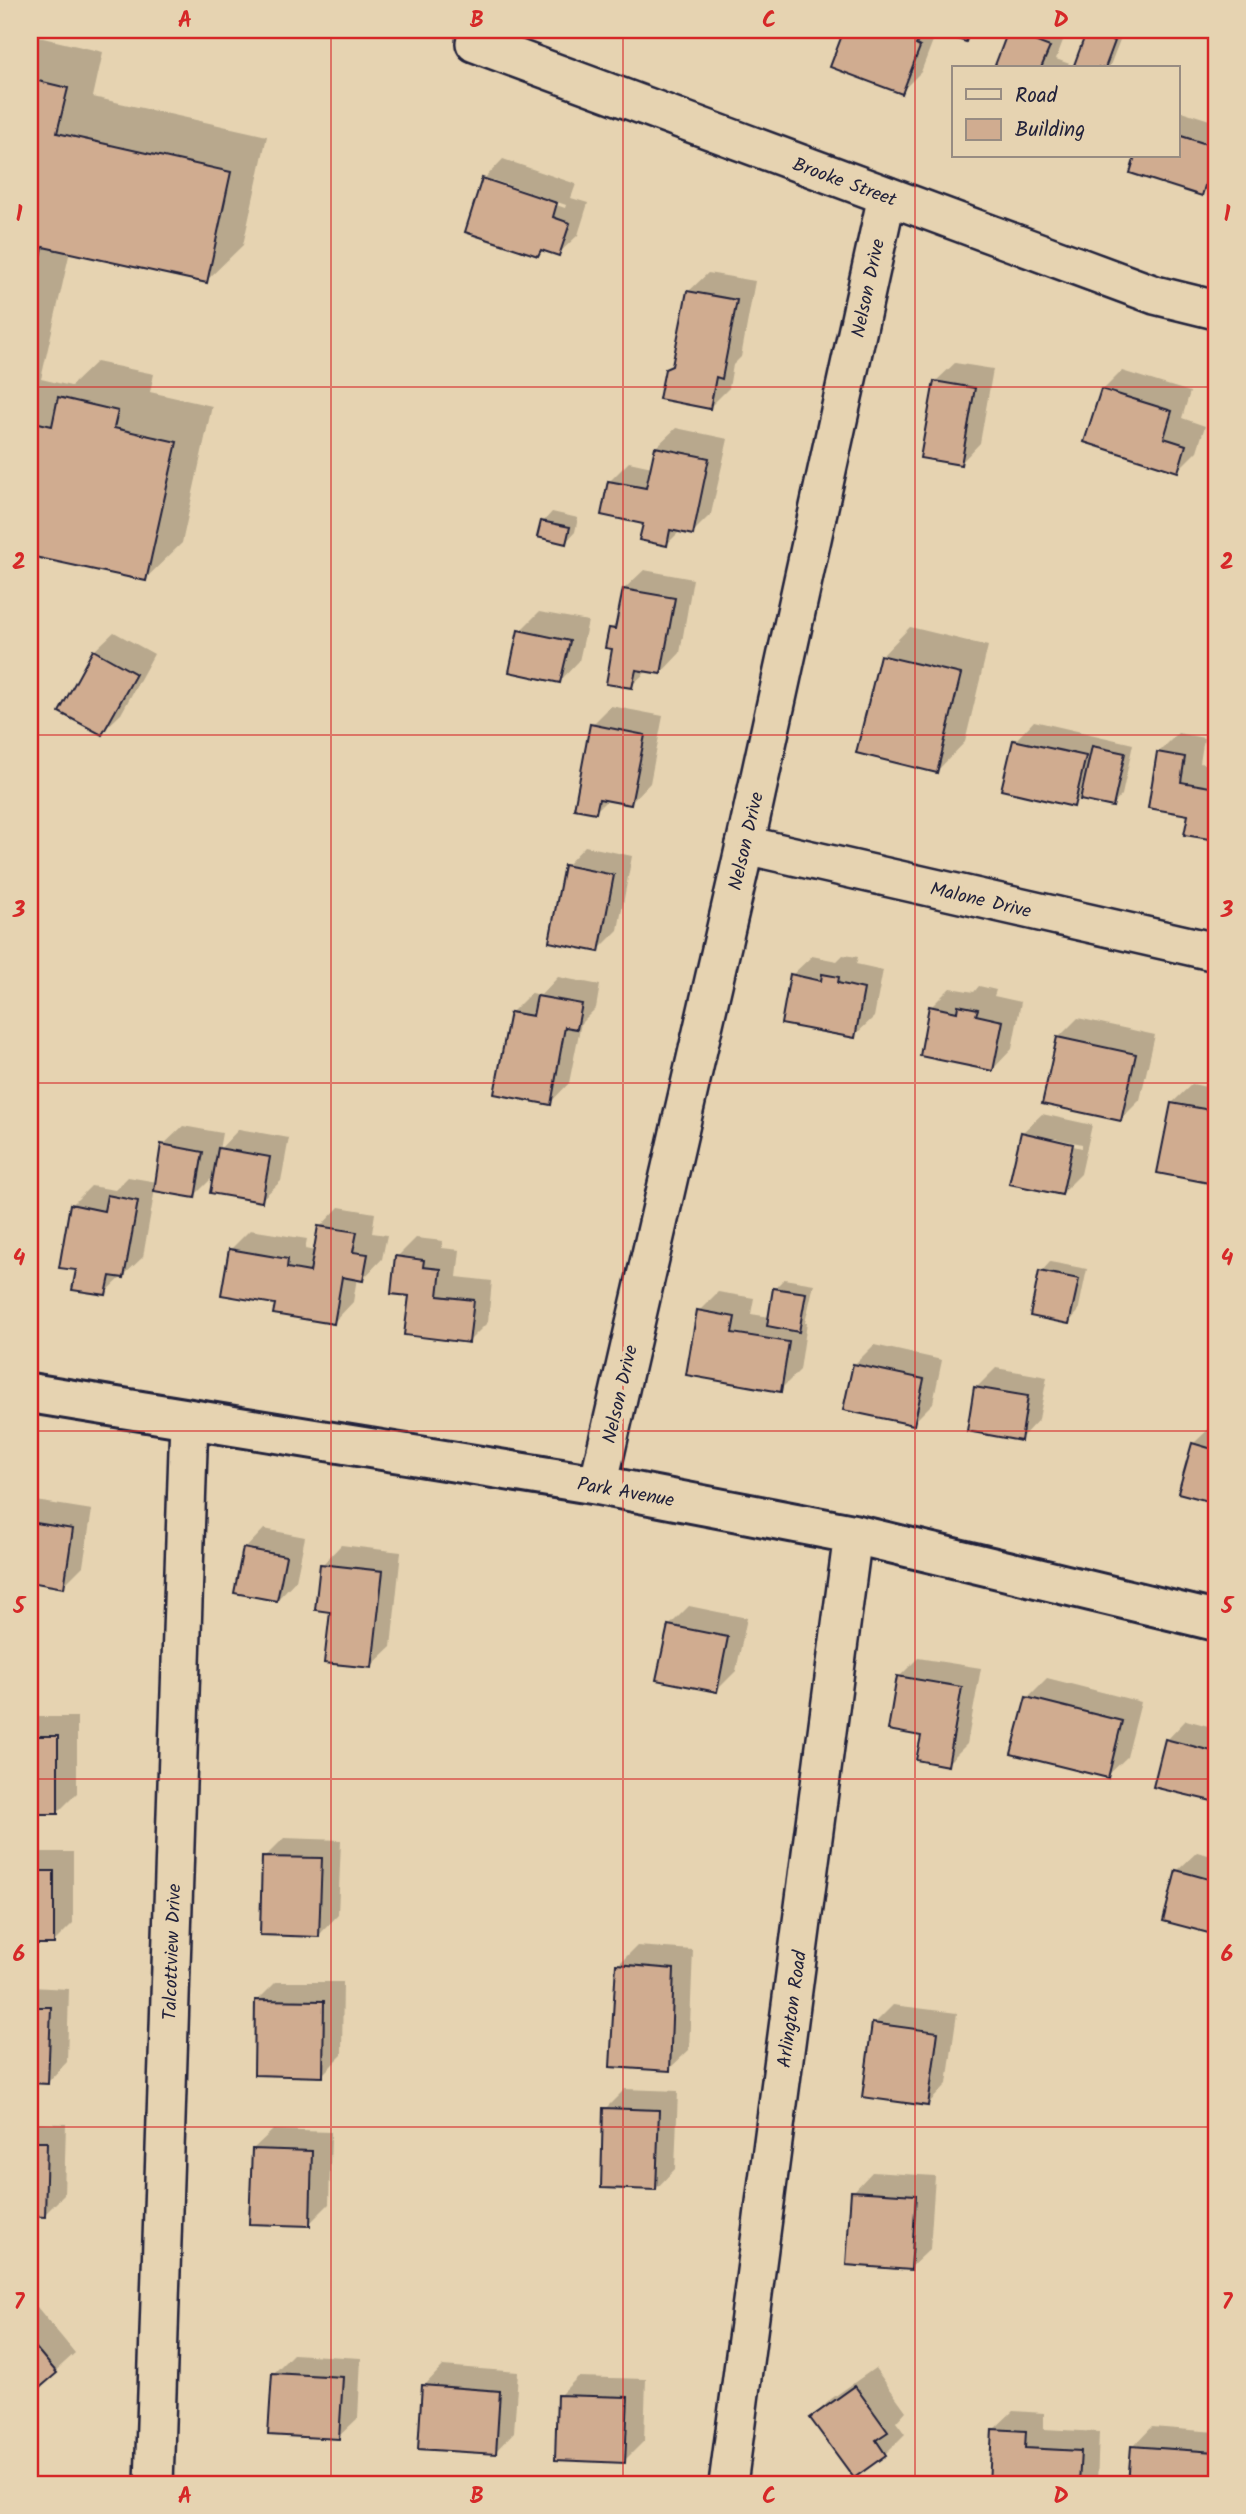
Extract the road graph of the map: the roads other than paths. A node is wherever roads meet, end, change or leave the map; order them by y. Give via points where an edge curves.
1 (475, 43) dead end
2 (887, 197) junction
3 (1216, 310) edge
4 (745, 845) junction
5 (1216, 952) edge
6 (30, 1394) edge
7 (189, 1419) junction
8 (598, 1485) junction
9 (853, 1534) junction
10 (1216, 1621) edge
11 (154, 2484) edge
12 (728, 2484) edge

1 - 2 street, Brooke Street
2 - 3 street, Brooke Street via 1155,295
2 - 4 street, Nelson Drive
4 - 5 street, Malone Drive
4 - 8 street, Nelson Drive
6 - 7 street, Park Avenue
7 - 8 street, Park Avenue
7 - 11 street, Talcottview Drive
8 - 9 street, Park Avenue
9 - 10 street, Park Avenue
9 - 12 street, Arlington Road

